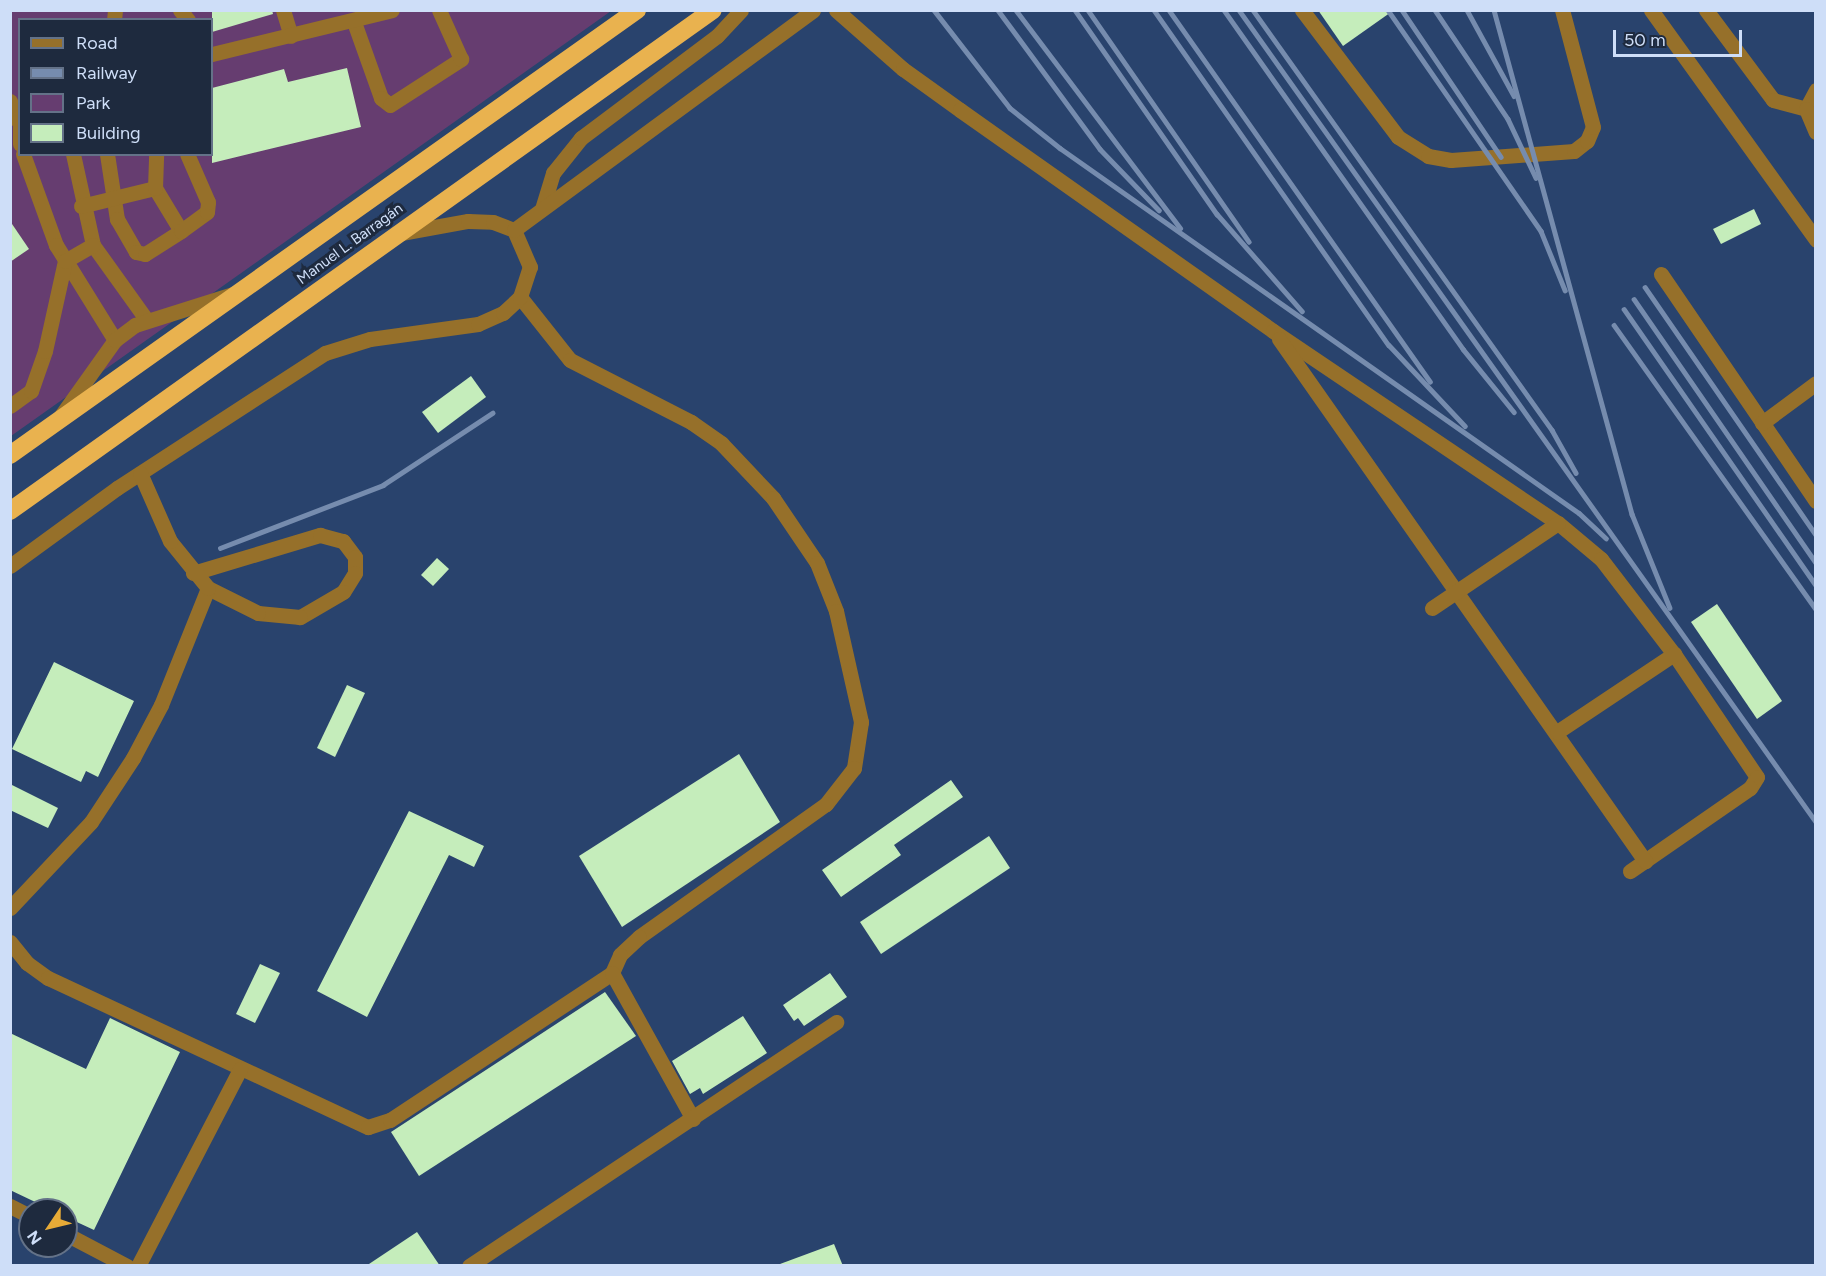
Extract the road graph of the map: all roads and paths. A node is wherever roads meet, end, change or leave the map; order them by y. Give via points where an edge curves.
1 (283, 10) edge
2 (392, 10) edge
3 (439, 10) edge
4 (637, 10) edge
5 (713, 10) edge
6 (741, 10) edge
7 (813, 10) edge
8 (836, 10) edge
9 (1302, 10) edge
10 (1562, 10) edge
11 (1651, 10) edge
12 (1706, 10) edge
13 (354, 22) junction
14 (291, 36) junction
15 (214, 50) edge
16 (1814, 91) edge
17 (10, 101) edge
18 (1806, 109) junction
19 (18, 118) edge
20 (1815, 132) edge
21 (24, 156) edge
22 (73, 156) edge
23 (107, 156) edge
24 (156, 156) edge
25 (188, 156) edge
26 (155, 188) junction
27 (113, 200) junction
28 (81, 206) junction
29 (542, 209) junction
30 (514, 230) junction
31 (181, 231) junction
32 (392, 235) junction
33 (1815, 240) edge
34 (93, 246) junction
35 (65, 261) junction
36 (1661, 274) dead end
37 (240, 292) junction
38 (520, 297) junction
39 (146, 319) junction
40 (1274, 331) junction
41 (116, 340) junction
42 (1815, 383) edge
43 (10, 406) edge
44 (57, 422) junction
45 (1762, 423) junction
46 (10, 455) edge
47 (140, 473) junction
48 (1815, 501) edge
49 (10, 511) edge
50 (1558, 523) junction
51 (10, 566) edge
52 (193, 573) junction
53 (208, 588) junction
54 (1457, 591) junction
55 (1432, 608) dead end
56 (1674, 654) junction
57 (1557, 732) junction
58 (1645, 861) junction
59 (1630, 871) dead end
60 (10, 908) edge
61 (10, 942) edge
62 (612, 973) junction
63 (836, 1022) dead end
64 (240, 1069) junction
65 (693, 1119) junction
66 (78, 1240) edge
67 (127, 1266) edge
68 (138, 1266) edge
69 (469, 1266) edge

1 - 14 street
2 - 13 street
3 - 13 street via 460,59 390,105 381,98
4 - 37 highway, Manuel L. Barragán
5 - 32 highway, Manuel L. Barragán
6 - 29 street via 717,36 581,138 553,173
7 - 29 street
8 - 40 street via 903,69
9 - 10 street via 1398,137 1428,156 1451,160 1574,151 1587,141 1593,127
11 - 33 street
12 - 18 street via 1778,103
13 - 14 street
14 - 15 street
16 - 18 street
17 - 19 street
18 - 20 street
21 - 35 street
22 - 28 street
23 - 27 street
24 - 26 street
25 - 31 street via 208,207
26 - 27 street
26 - 31 street
27 - 28 street
27 - 31 street via 122,230 141,254
28 - 34 street
29 - 30 street
30 - 32 street via 493,222 468,221
30 - 38 street via 530,267
32 - 49 highway, Manuel L. Barragán
34 - 35 street
34 - 39 street
35 - 41 street
35 - 43 street via 45,351 31,391
36 - 45 street
37 - 39 street
37 - 44 highway, Manuel L. Barragán
38 - 47 street via 503,313 478,324 370,339 325,353
38 - 62 street via 570,360 691,422 721,443 773,498 817,563 832,601 861,722 854,768 826,804 639,938 620,955
39 - 41 street
40 - 50 street
40 - 54 street
41 - 44 street
42 - 45 street
44 - 46 highway, Manuel L. Barragán
45 - 48 street
47 - 51 street
47 - 52 street via 158,520
50 - 54 street
50 - 56 street via 1614,573
52 - 53 street
52 - 53 street via 320,535 343,541 355,556 355,573 343,592 300,617 258,613
53 - 60 street via 161,705 133,758 91,822
54 - 55 street
54 - 57 street
56 - 57 street
56 - 58 street via 1758,777 1750,788
57 - 58 street
58 - 59 street
61 - 64 street via 27,963 48,978
62 - 64 street via 379,1125 353,1123
62 - 65 street
63 - 65 street
64 - 68 street
65 - 69 street
66 - 67 street

